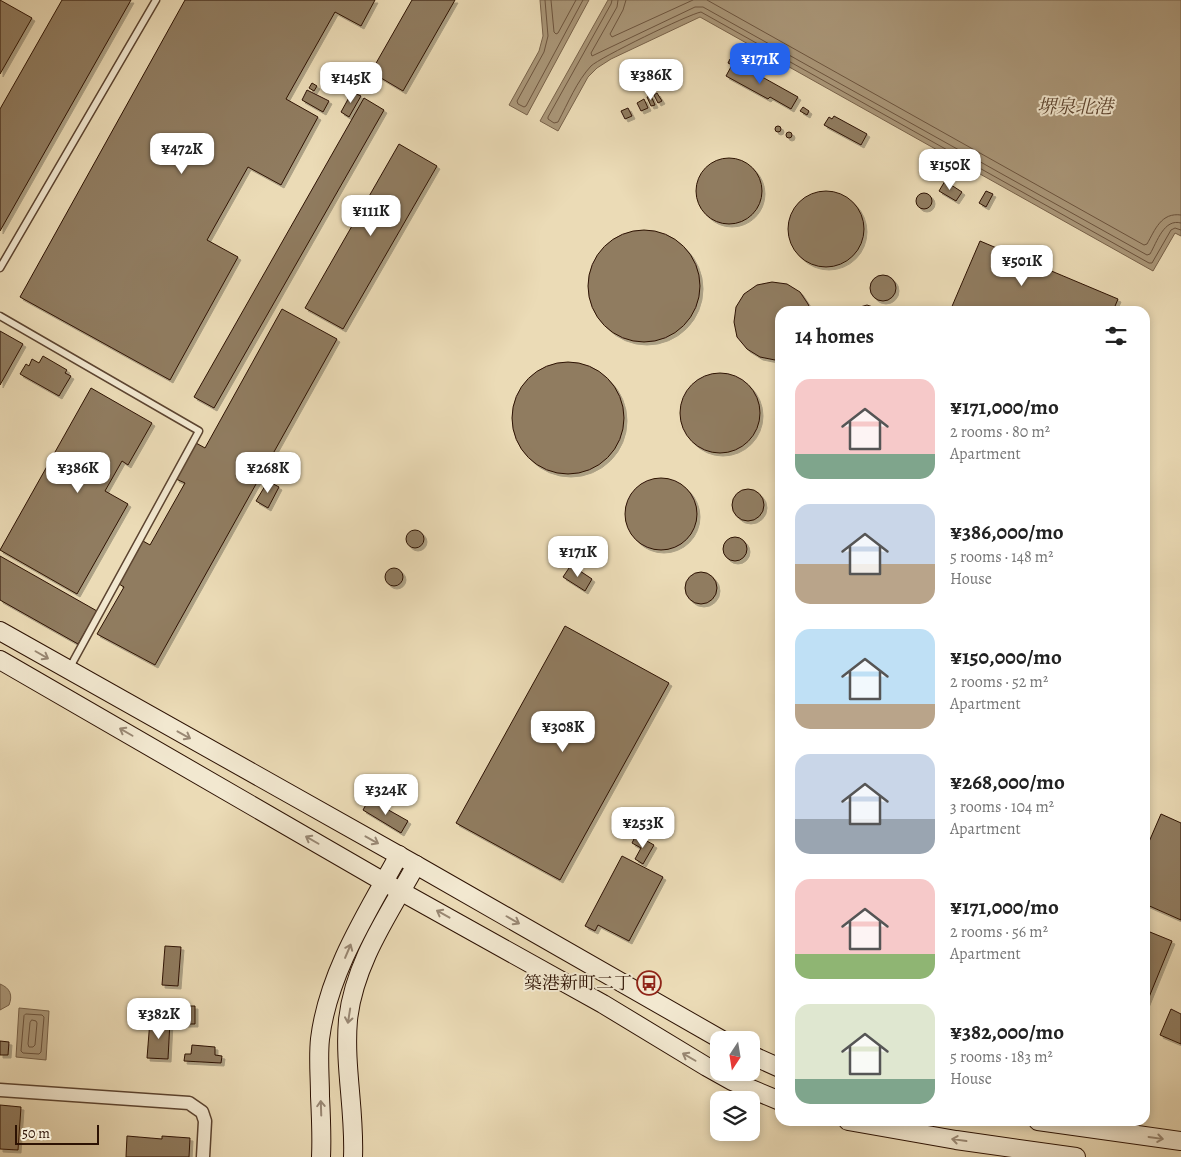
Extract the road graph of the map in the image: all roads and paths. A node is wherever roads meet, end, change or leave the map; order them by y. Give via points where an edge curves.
1 (156, 0) edge
2 (0, 268) edge
3 (0, 316) edge
4 (0, 631) edge
5 (0, 660) edge
6 (69, 670) junction
7 (399, 855) junction
8 (416, 865) junction
9 (384, 882) junction
10 (402, 891) junction
11 (710, 1033) edge
12 (760, 1059) edge
13 (775, 1066) edge
14 (0, 1090) edge
15 (775, 1099) edge
16 (876, 1126) edge
17 (1074, 1126) edge
18 (1181, 1141) edge
19 (202, 1157) edge
20 (321, 1157) edge
21 (353, 1157) edge
22 (1076, 1157) edge

1 - 2 lane
3 - 6 lane via 200,431
4 -> 6 street
9 -> 5 street
6 -> 7 street
7 - 8 street
7 - 9 street
8 - 10 street
8 -> 11 street
9 - 10 street
20 -> 9 street via 319,1068 323,1018 348,950
15 -> 10 street via 732,1081
10 -> 21 street via 370,946 348,1019
12 - 13 street
14 - 19 street via 189,1103 202,1112 205,1121
22 -> 16 street
17 -> 18 street

